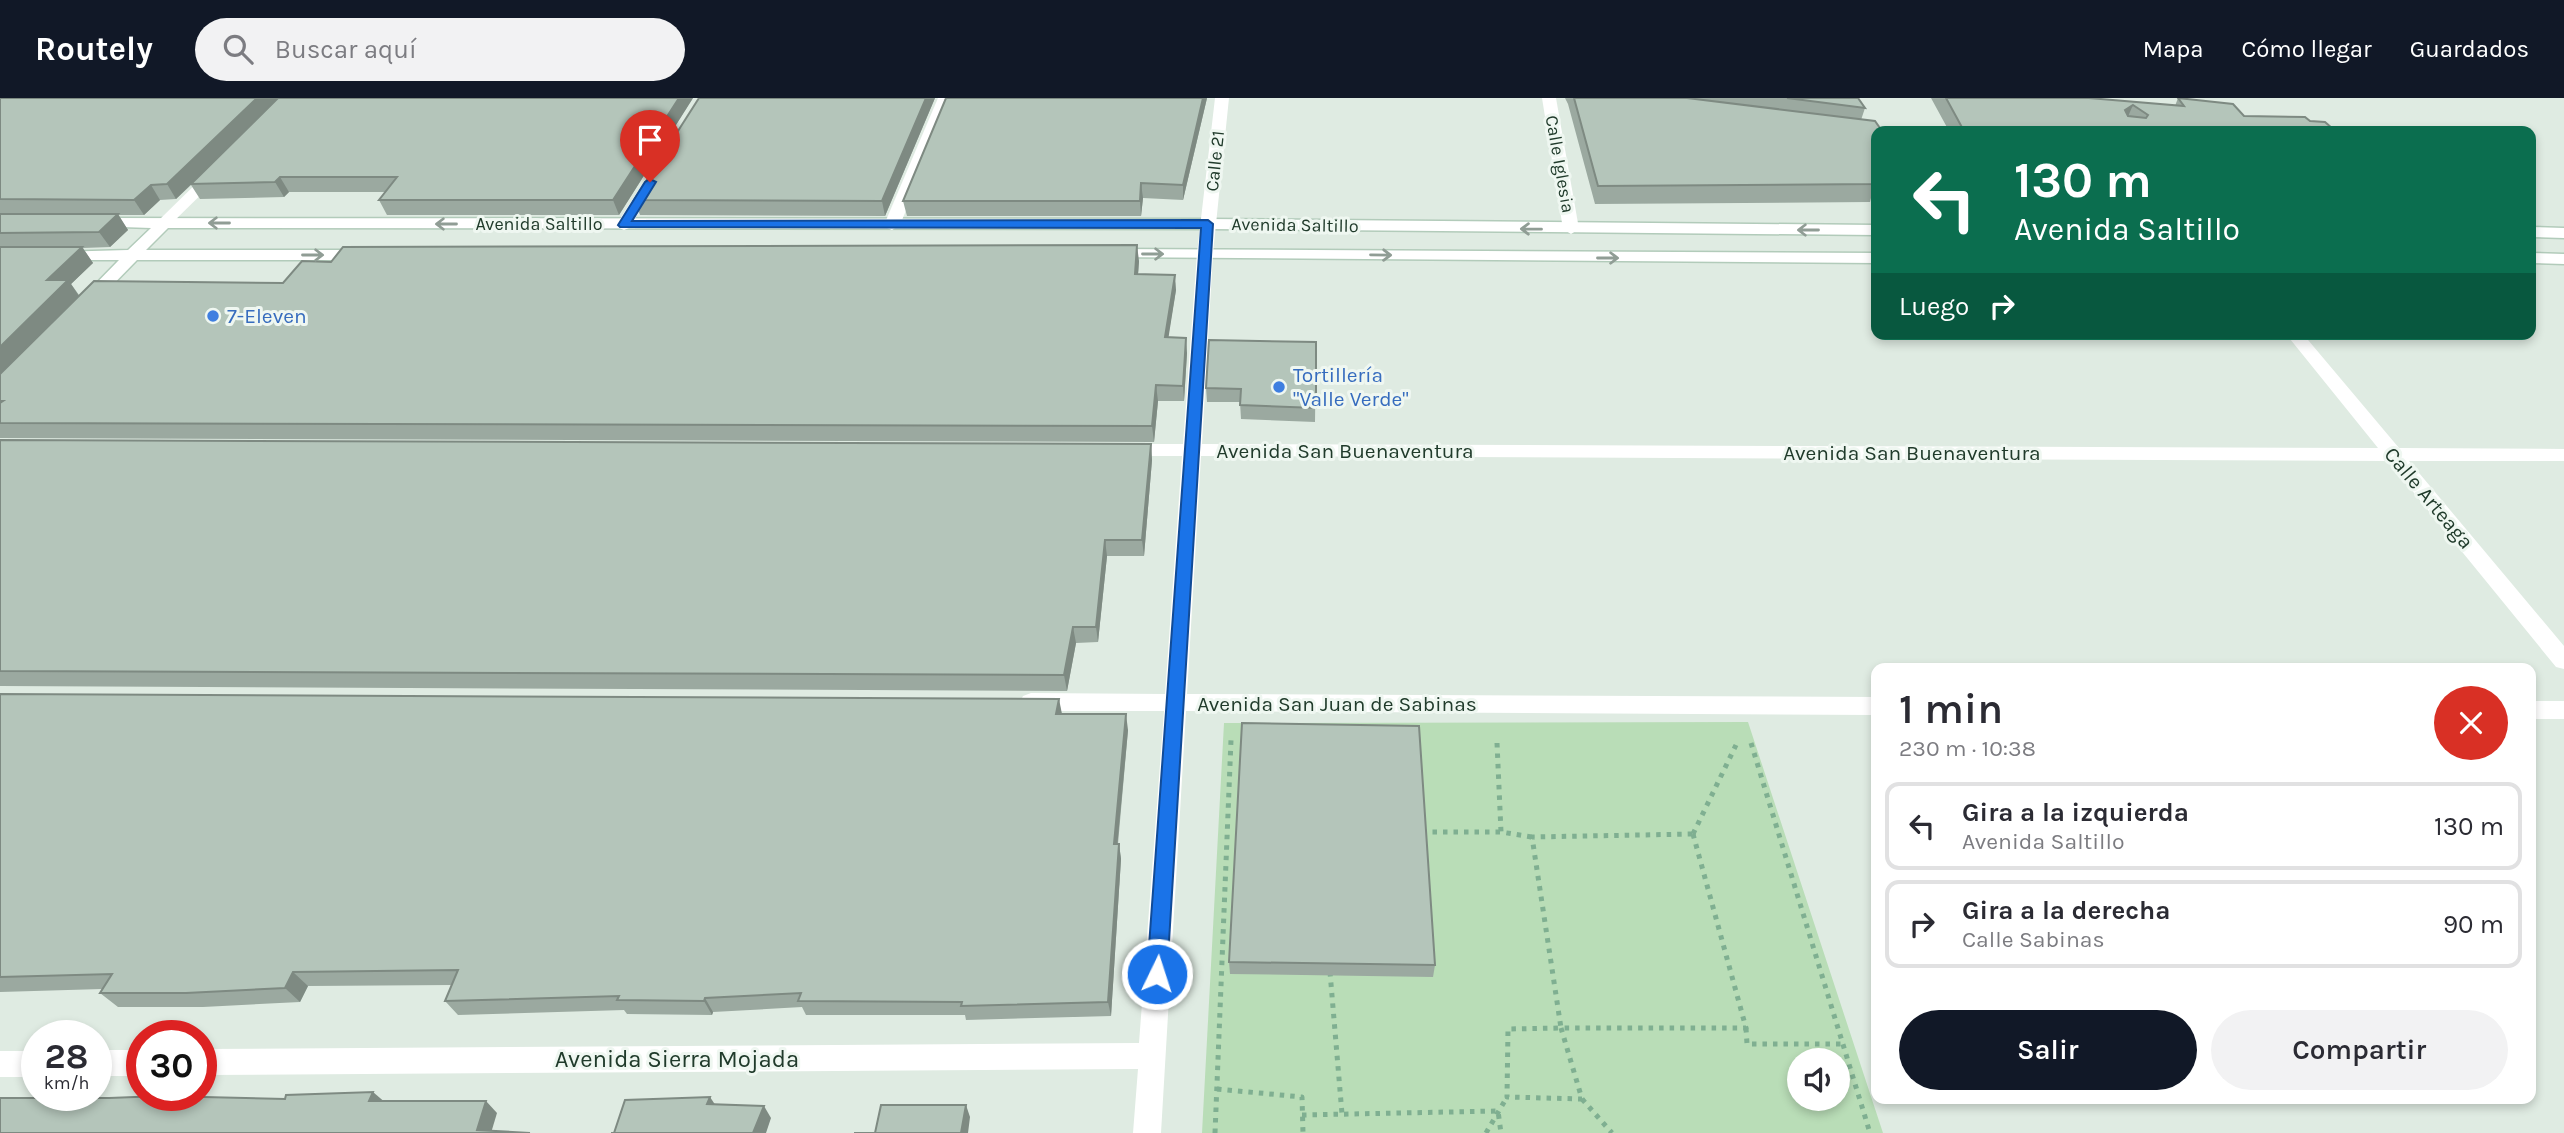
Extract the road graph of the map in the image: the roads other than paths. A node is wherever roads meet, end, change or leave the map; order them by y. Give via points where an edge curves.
1 (945, 98) edge
2 (1222, 98) edge
3 (1549, 98) edge
4 (223, 165) edge
5 (660, 167) edge
6 (82, 223) edge
7 (164, 223) junction
8 (1208, 224) junction
9 (624, 225) junction
10 (892, 225) junction
11 (1571, 229) junction
12 (1871, 230) edge
13 (2536, 232) edge
14 (2564, 233) edge
15 (1205, 253) junction
16 (1097, 254) edge
17 (40, 255) edge
18 (134, 255) junction
19 (385, 255) edge
20 (1871, 258) edge
21 (2536, 258) edge
22 (2564, 259) edge
23 (76, 312) edge
24 (2299, 340) edge
25 (1109, 450) edge
26 (1191, 451) junction
27 (2392, 454) junction
28 (2564, 455) edge
29 (2564, 661) edge
30 (1009, 702) edge
31 (1175, 703) junction
32 (1871, 706) edge
33 (2536, 710) edge
34 (2564, 710) edge
35 (1152, 1056) junction
36 (217, 1062) edge
37 (21, 1063) edge
38 (0, 1064) edge
39 (1147, 1133) edge

1 - 10 street
2 - 8 street, Calle 21
3 - 11 street, Calle Iglesia
4 - 7 street
5 - 9 street
6 - 7 street, Avenida Saltillo
9 -> 7 street, Avenida Saltillo
7 - 18 street
8 - 10 street, Avenida Saltillo
11 -> 8 street, Avenida Saltillo
8 - 15 street, Calle 21
9 - 10 street, Avenida Saltillo
12 -> 11 street, Avenida Saltillo
13 - 14 street
16 -> 15 street, Avenida Saltillo
15 -> 20 street, Avenida Saltillo
15 - 26 street, Calle 21
17 - 18 street
18 -> 19 street
18 - 23 street
21 - 22 street
24 - 27 street, Calle Arteaga
25 - 26 street, Avenida San Buenaventura
26 - 27 street, Avenida San Buenaventura
26 - 31 street, Calle 21
27 - 28 street, Avenida San Buenaventura
27 - 29 street, Calle Arteaga
30 - 31 street, Avenida San Juan de Sabinas
31 - 32 street, Avenida San Juan de Sabinas
31 - 35 street, Calle 21
33 - 34 street
35 - 36 street, Avenida Sierra Mojada
35 - 39 street, Calle 21
37 - 38 street

